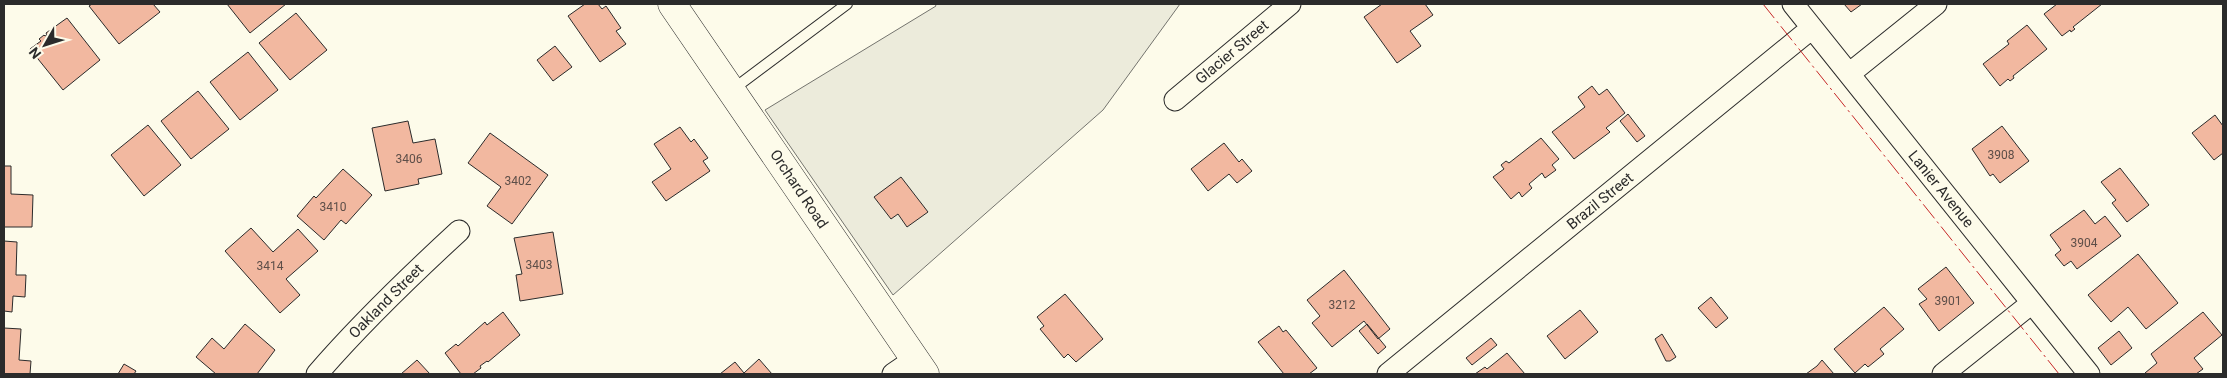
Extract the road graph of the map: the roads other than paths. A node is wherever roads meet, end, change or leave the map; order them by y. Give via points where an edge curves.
1 (672, 4) edge
2 (847, 4) edge
3 (1290, 4) edge
4 (1793, 4) edge
5 (1936, 4) edge
6 (1812, 28) junction
7 (1849, 74) junction
8 (731, 90) junction
9 (1175, 100) dead end
10 (459, 231) dead end
11 (2032, 303) junction
12 (911, 369) edge
13 (317, 374) edge
14 (1388, 374) edge
15 (1943, 374) edge
16 (2089, 374) edge

1 - 8 main road, Orchard Road
2 - 8 lane
3 - 9 street, Glacier Street
4 - 6 street, Lanier Avenue
5 - 7 street
6 - 7 street, Lanier Avenue
6 - 14 street, Brazil Street
7 - 11 street, Lanier Avenue
8 - 12 main road, Orchard Road
10 - 13 street, Oakland Street via 351,334
11 - 15 street
11 - 16 street, Lanier Avenue

